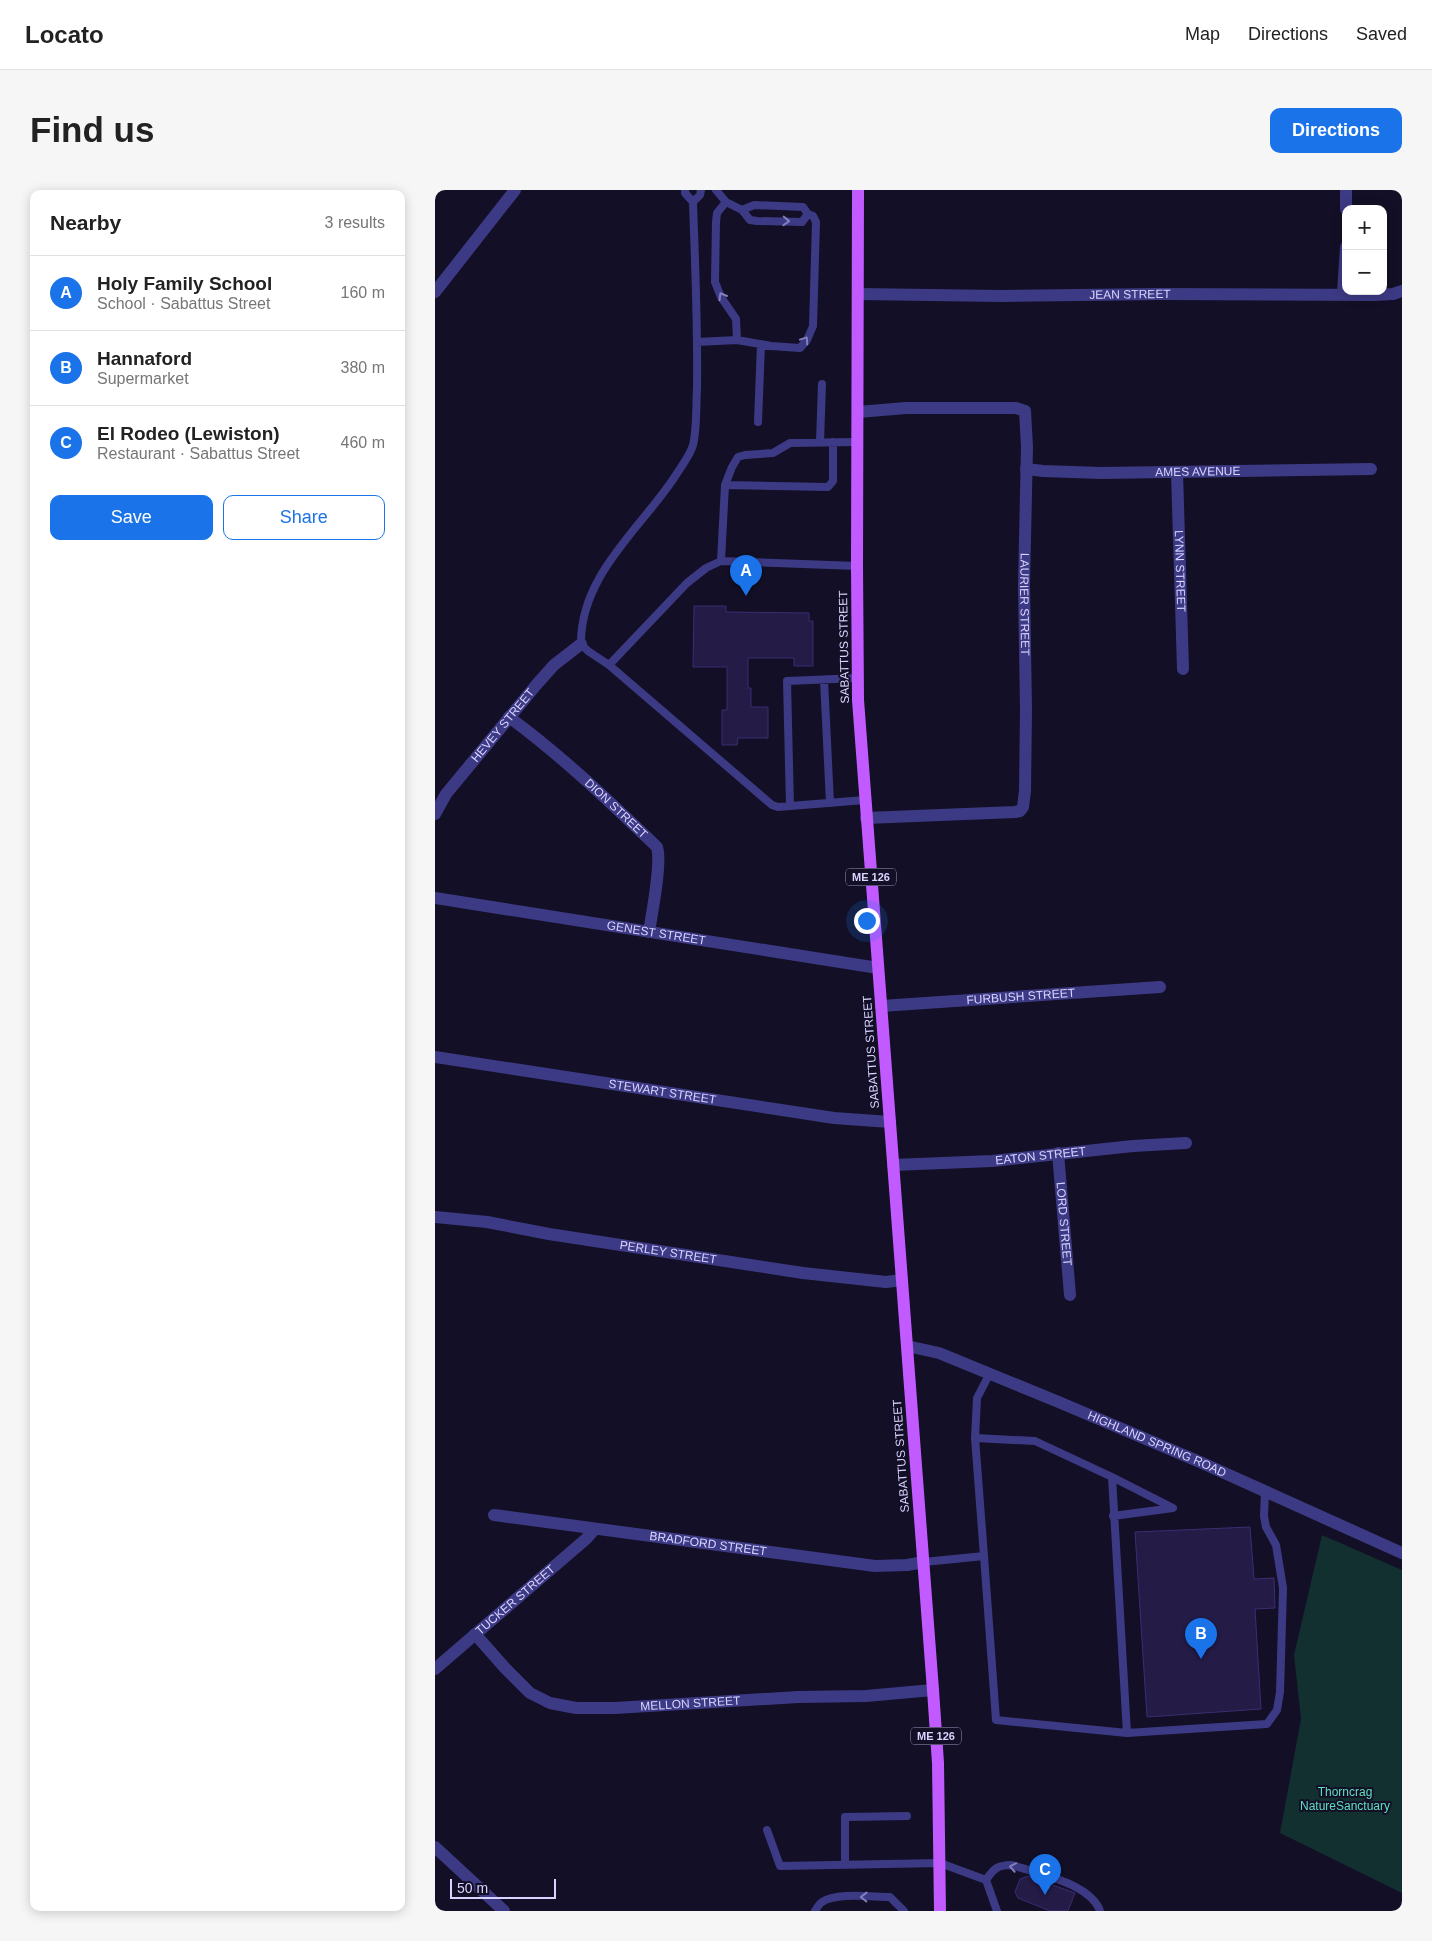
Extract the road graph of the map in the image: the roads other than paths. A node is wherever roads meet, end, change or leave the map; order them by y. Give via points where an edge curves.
1 (515, 190) edge
2 (685, 190) edge
3 (701, 190) edge
4 (716, 190) edge
5 (858, 190) edge
6 (1347, 190) edge
7 (693, 202) junction
8 (726, 202) junction
9 (1346, 205) edge
10 (742, 210) junction
11 (808, 214) junction
12 (1402, 291) edge
13 (435, 292) edge
14 (1342, 293) edge
15 (1387, 293) edge
16 (858, 294) junction
17 (737, 340) junction
18 (697, 342) junction
19 (761, 344) junction
20 (822, 384) dead end
21 (858, 412) junction
22 (758, 422) dead end
23 (820, 442) junction
24 (833, 442) junction
25 (858, 442) junction
26 (1026, 469) junction
27 (1371, 469) dead end
28 (1177, 472) junction
29 (725, 485) junction
30 (721, 561) junction
31 (857, 566) junction
32 (581, 644) junction
33 (609, 665) junction
34 (1183, 669) dead end
35 (858, 678) junction
36 (824, 680) junction
37 (509, 718) junction
38 (865, 800) junction
39 (830, 803) junction
40 (790, 806) junction
41 (435, 814) edge
42 (866, 818) junction
43 (435, 898) edge
44 (649, 932) junction
45 (878, 968) junction
46 (1159, 986) dead end
47 (881, 1006) junction
48 (435, 1057) edge
49 (890, 1122) junction
50 (1186, 1142) dead end
51 (1058, 1153) junction
52 (893, 1165) junction
53 (435, 1217) edge
54 (902, 1280) junction
55 (1070, 1295) dead end
56 (907, 1346) junction
57 (989, 1374) junction
58 (975, 1438) junction
59 (1112, 1477) junction
60 (1265, 1491) junction
61 (494, 1515) dead end
62 (1113, 1516) junction
63 (595, 1529) junction
64 (1402, 1553) edge
65 (984, 1556) junction
66 (924, 1562) junction
67 (475, 1634) junction
68 (435, 1669) edge
69 (933, 1690) junction
70 (1127, 1733) junction
71 (907, 1816) dead end
72 (767, 1830) dead end
73 (435, 1847) edge
74 (940, 1863) junction
75 (845, 1864) junction
76 (986, 1880) junction
77 (503, 1911) edge
78 (815, 1911) edge
79 (904, 1911) edge
80 (940, 1911) edge
81 (997, 1911) edge
82 (1100, 1911) edge

1 - 13 street
2 - 7 lane
3 - 7 lane
4 - 8 lane
5 - 16 main road, SABATTUS STREET / ME 126
6 - 9 street
7 - 18 lane
8 - 10 lane
17 -> 8 lane via 736,319 715,282 717,213
10 - 11 lane via 754,205 793,206 803,207
10 -> 11 lane via 750,220 757,221 802,222
19 -> 11 lane via 800,348 813,326 816,222
12 - 15 street, JEAN STREET
14 - 16 street, JEAN STREET
16 - 21 main road, SABATTUS STREET / ME 126
17 - 18 lane
17 - 19 lane
18 - 32 lane via 693,445 661,496 633,528 604,570 589,600
19 - 22 lane
20 - 23 lane
21 - 25 main road, SABATTUS STREET / ME 126
21 - 26 street, LAURIER STREET via 906,408 1021,410 1026,417
23 - 24 lane
23 - 29 lane via 790,443 773,453 738,457
24 - 25 lane
24 - 29 lane via 833,481 828,487
25 - 31 main road, SABATTUS STREET / ME 126
26 - 28 street, AMES AVENUE via 1101,473
26 - 42 street, LAURIER STREET via 1023,807 1015,812
27 - 28 street, AMES AVENUE
28 - 34 street, LYNN STREET
29 - 30 lane
30 - 31 lane
30 - 33 lane via 687,583
31 - 35 main road, SABATTUS STREET / ME 126
32 - 33 lane
32 - 37 street, HEVEY STREET via 553,666
33 - 40 lane via 772,805
35 - 36 lane
35 - 38 main road, SABATTUS STREET / ME 126
36 - 39 lane
36 - 40 lane via 787,681
37 - 41 street, HEVEY STREET via 446,794
37 - 44 street, DION STREET via 581,776 657,847 658,869
38 - 39 lane
38 - 42 main road, SABATTUS STREET / ME 126
39 - 40 lane
42 - 45 main road, SABATTUS STREET / ME 126
43 - 44 street, GENEST STREET
44 - 45 street, GENEST STREET
45 - 47 main road, SABATTUS STREET / ME 126
46 - 47 street, FURBUSH STREET
47 - 49 main road, SABATTUS STREET / ME 126
48 - 49 street, STEWART STREET via 824,1117
49 - 52 main road, SABATTUS STREET / ME 126
50 - 51 street, EATON STREET
51 - 52 street, EATON STREET via 992,1161
51 - 55 street, LORD STREET
52 - 54 main road, SABATTUS STREET / ME 126
53 - 54 street, PERLEY STREET via 803,1273 887,1282
54 - 56 main road, SABATTUS STREET / ME 126
56 - 57 street, HIGHLAND SPRING ROAD via 939,1353
56 - 66 main road, SABATTUS STREET / ME 126
57 - 58 lane via 977,1398
57 - 60 street, HIGHLAND SPRING ROAD
58 - 59 lane via 1035,1441
58 - 65 lane
59 - 62 lane
59 - 62 lane via 1173,1508
60 - 64 street, HIGHLAND SPRING ROAD
60 - 70 lane via 1264,1516 1276,1545 1283,1588 1277,1710 1267,1724
61 - 63 street, BRADFORD STREET
62 - 70 lane
63 - 66 street, BRADFORD STREET via 875,1566
63 - 67 street, TUCKER STREET
65 - 66 lane
65 - 70 lane via 996,1720
66 - 69 main road, SABATTUS STREET / ME 126
67 - 68 street, TUCKER STREET
67 - 69 street, MELLON STREET via 531,1693 551,1703 576,1708 798,1696 866,1696
69 - 74 main road, SABATTUS STREET / ME 126
71 - 75 lane via 845,1817
72 - 75 lane via 780,1866
73 - 77 street
74 - 75 lane
74 - 76 lane
74 - 80 main road, SABATTUS STREET / ME 126
76 - 81 lane
82 -> 76 lane via 1093,1898 1080,1888 1013,1865 993,1868
79 -> 78 lane via 890,1897 840,1896 820,1902

